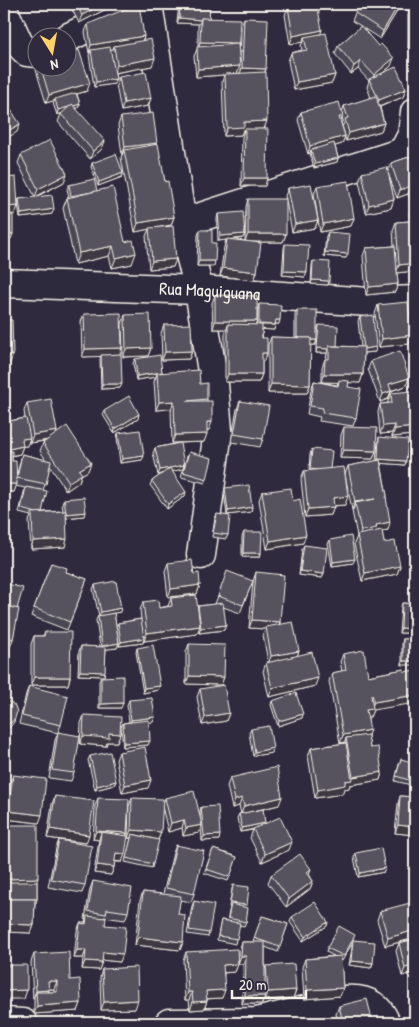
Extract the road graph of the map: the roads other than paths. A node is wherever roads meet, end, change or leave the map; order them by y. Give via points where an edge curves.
1 (137, 4) edge
2 (148, 4) edge
3 (4, 11) edge
4 (78, 33) edge
5 (28, 52) edge
6 (415, 112) edge
7 (182, 223) junction
8 (4, 283) edge
9 (199, 290) junction
10 (415, 300) edge
11 (201, 554) dead end
12 (4, 1022) edge
13 (23, 1023) edge
14 (169, 1023) edge
15 (386, 1023) edge

1 - 4 street
2 - 7 street
3 - 5 street via 19,44
6 - 7 street via 412,135 403,152
7 - 9 street
8 - 9 street, Rua Maguiguana
9 - 10 street, Rua Maguiguana via 369,302
9 - 11 street via 218,430
12 - 13 street
14 - 15 street via 256,1022 357,999 376,1007

